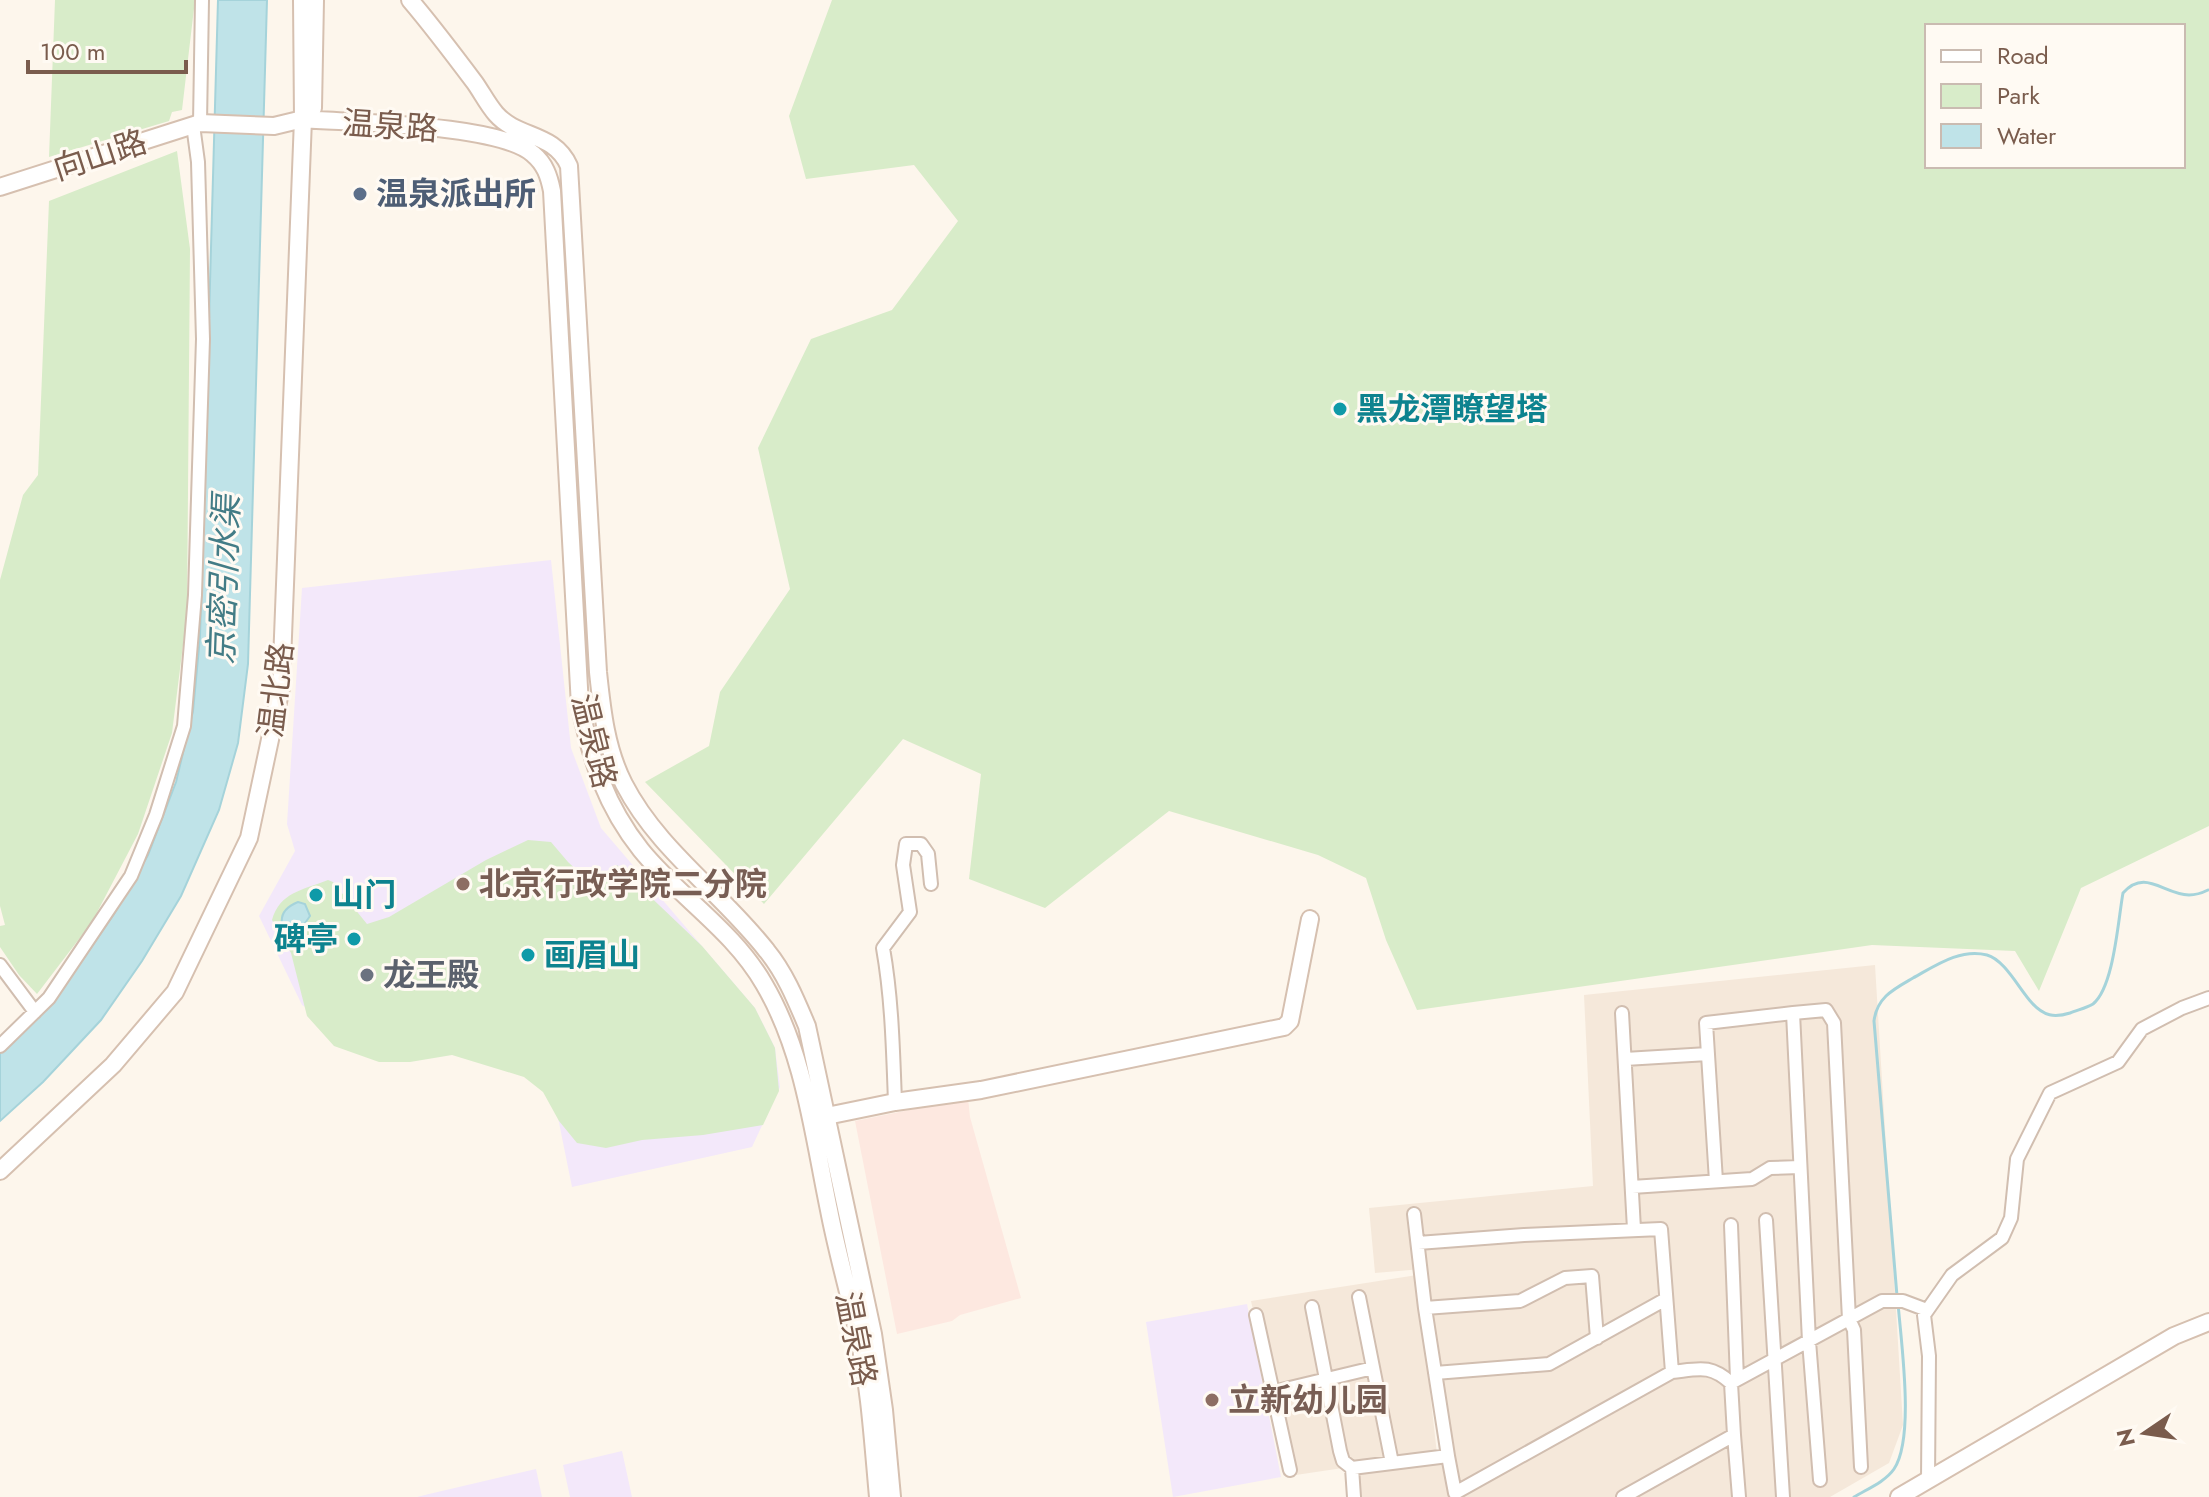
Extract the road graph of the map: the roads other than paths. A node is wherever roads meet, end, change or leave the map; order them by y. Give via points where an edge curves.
1 (202, 0) edge
2 (302, 0) edge
3 (315, 0) edge
4 (410, 0) edge
5 (303, 119) junction
6 (196, 124) junction
7 (0, 187) edge
8 (571, 189) junction
9 (552, 191) junction
10 (931, 884) dead end
11 (1310, 919) dead end
12 (0, 965) edge
13 (2209, 998) edge
14 (35, 1012) junction
15 (1622, 1013) dead end
16 (1793, 1013) junction
17 (0, 1046) edge
18 (1708, 1054) junction
19 (1625, 1059) junction
20 (895, 1102) junction
21 (819, 1118) junction
22 (1800, 1167) junction
23 (0, 1171) edge
24 (1716, 1181) junction
25 (1632, 1187) junction
26 (1414, 1214) dead end
27 (1766, 1220) dead end
28 (1731, 1225) dead end
29 (1634, 1229) junction
30 (1418, 1243) junction
31 (1359, 1297) dead end
32 (1666, 1299) junction
33 (1312, 1307) dead end
34 (1425, 1308) junction
35 (1927, 1310) junction
36 (1256, 1315) dead end
37 (1849, 1319) junction
38 (2209, 1322) edge
39 (1597, 1338) junction
40 (1809, 1341) junction
41 (1773, 1360) junction
42 (1373, 1368) junction
43 (1672, 1372) junction
44 (1435, 1373) junction
45 (1326, 1379) junction
46 (1734, 1381) junction
47 (1273, 1392) junction
48 (1734, 1435) junction
49 (1448, 1456) junction
50 (1392, 1463) junction
51 (1861, 1467) dead end
52 (1352, 1468) junction
53 (1290, 1470) dead end
54 (1820, 1480) dead end
55 (1928, 1480) junction
56 (1455, 1495) edge
57 (878, 1497) edge
58 (892, 1497) edge
59 (1354, 1497) edge
60 (1623, 1497) edge
61 (1739, 1497) edge
62 (1783, 1497) edge
63 (1899, 1497) edge

1 - 6 street
2 - 5 main road
3 - 5 main road via 313,108
4 - 8 main road, 温泉路 via 496,115 564,154
5 - 6 main road, 温泉路 via 274,126
5 - 9 main road, 温泉路 via 485,134 531,152 544,165
5 - 23 main road, 温北路 via 281,688 249,838 175,992 113,1065
6 - 7 main road, 向山路
6 - 14 street via 203,339 195,595 184,726 131,876
8 - 9 main road via 562,177
8 - 21 main road, 温泉路 via 598,672 607,737 623,782 647,821 745,924 792,992 807,1026
9 - 21 main road, 温泉路 via 580,706 593,763 609,802 643,851 721,929 762,980 781,1015
10 - 20 street via 928,854 921,844 906,844 903,865 910,912 883,948
11 - 20 main road via 1290,1021 1284,1027 981,1090
12 - 14 street
13 - 35 street via 2142,1029 2118,1062 2050,1093 2017,1159 2011,1218 2002,1238 1952,1275
14 - 17 street
15 - 19 street
16 - 18 street via 1706,1023
16 - 22 street
16 - 37 street via 1826,1010 1834,1023
18 - 19 street
18 - 24 street
19 - 25 street
20 - 21 main road
21 - 57 main road, 温泉路 via 836,1246 858,1336
21 - 58 main road, 温泉路 via 873,1334
22 - 24 street
22 - 40 street
24 - 25 street
25 - 29 street
26 - 30 street
27 - 41 street
28 - 46 street
29 - 30 street
29 - 32 street via 1661,1229
30 - 34 street
31 - 42 street
32 - 39 street
32 - 43 street
33 - 45 street
34 - 39 street via 1520,1301 1565,1278 1592,1276
34 - 44 street
35 - 37 street via 1882,1301
35 - 55 street
36 - 47 street
37 - 40 street
37 - 51 street via 1854,1330
38 - 55 main road via 2174,1336
39 - 44 street via 1549,1364
40 - 41 street
40 - 54 street
41 - 46 street
41 - 62 street
42 - 45 street
42 - 50 street
43 - 46 street via 1706,1368
43 - 56 street
44 - 49 street
45 - 47 street
45 - 52 street via 1340,1451
46 - 48 street
47 - 53 street
48 - 60 street
48 - 61 street
49 - 50 street
49 - 56 street
50 - 52 street
52 - 59 street
55 - 63 main road

